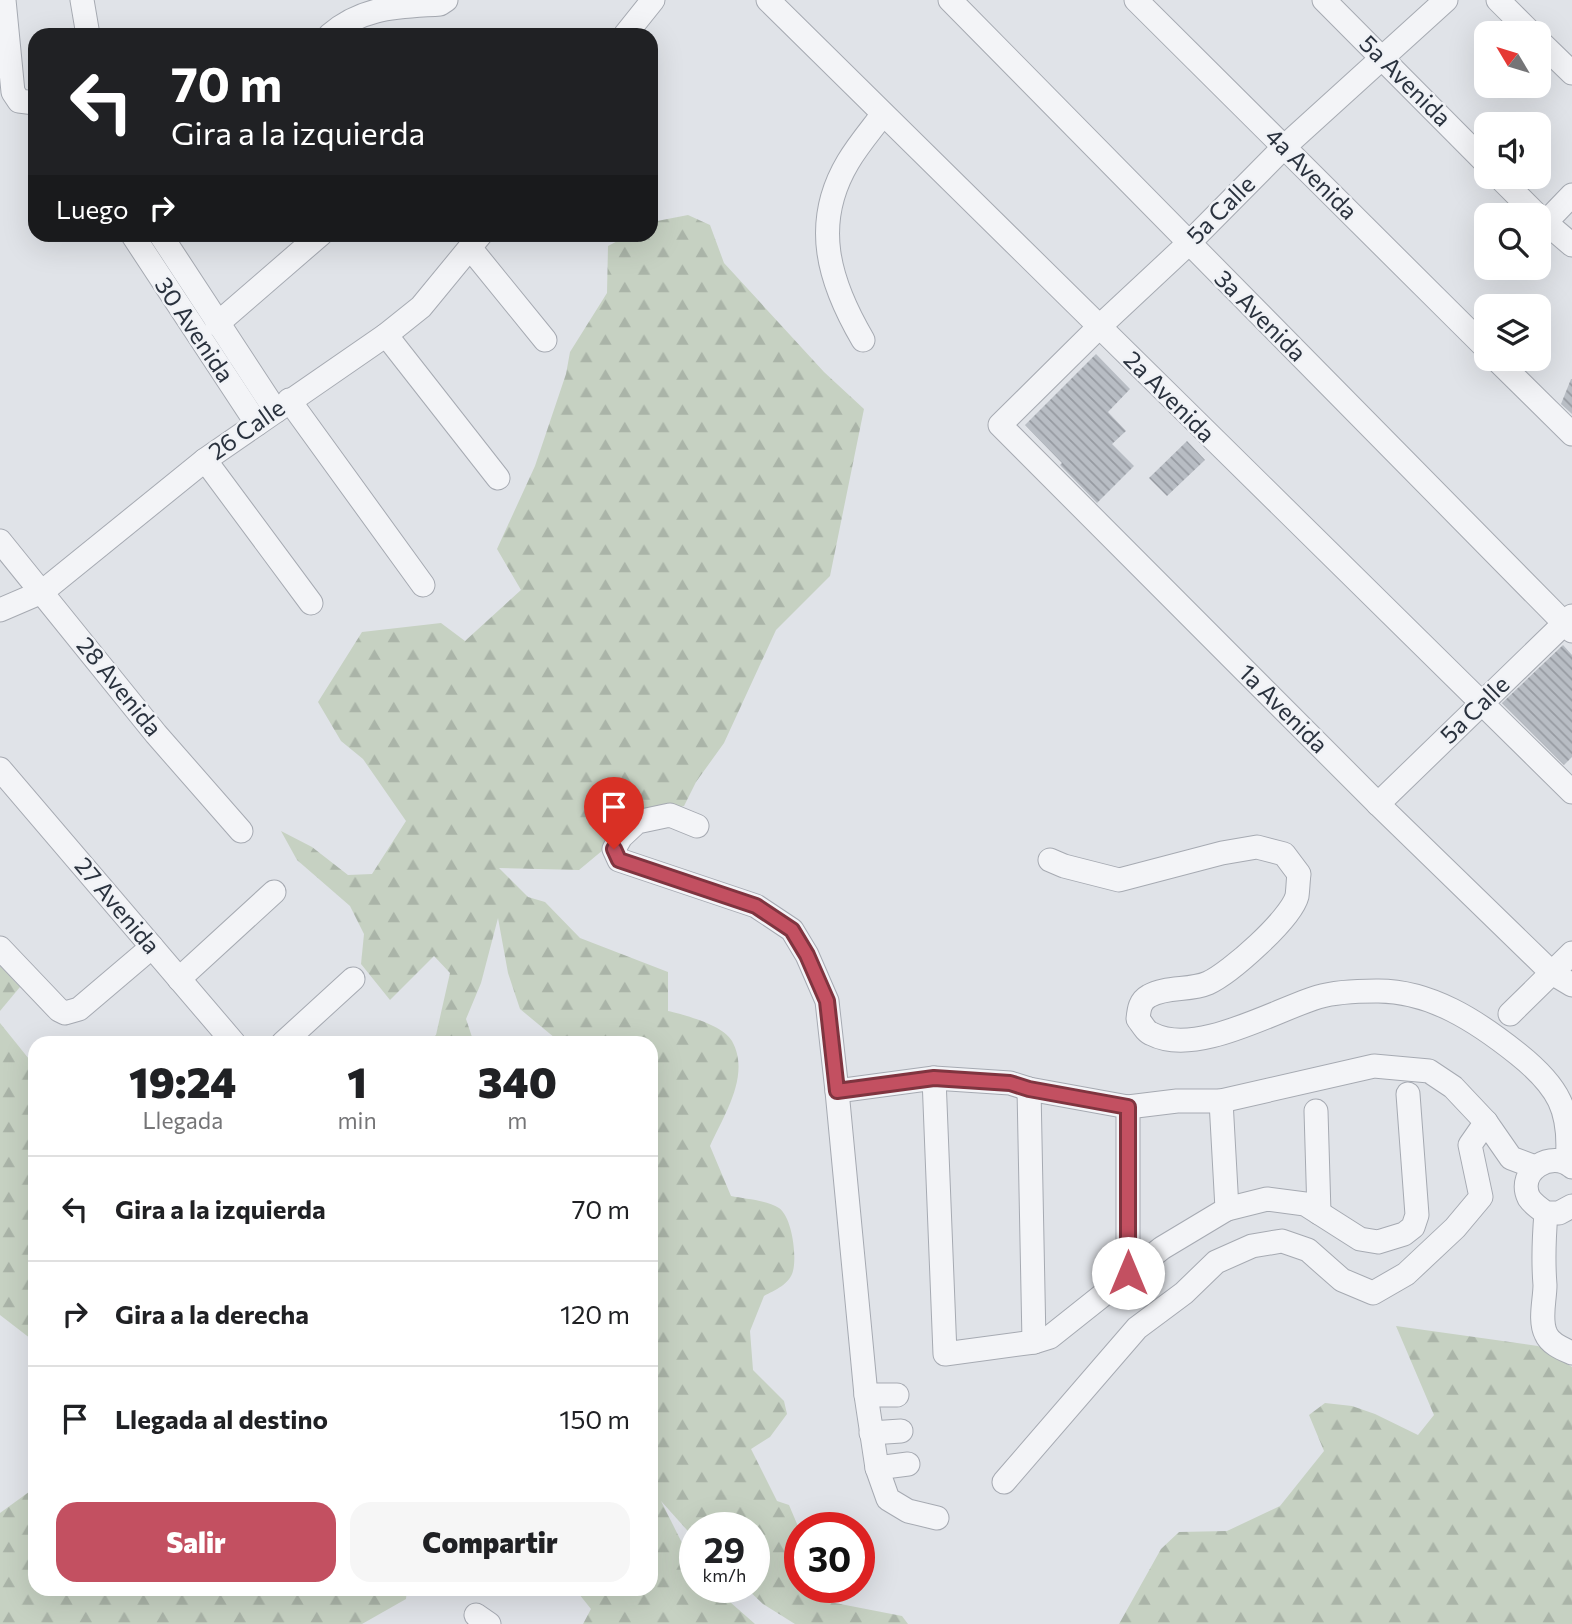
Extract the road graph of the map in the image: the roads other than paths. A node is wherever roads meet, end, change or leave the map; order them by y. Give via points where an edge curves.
1 (4, 0) edge
2 (82, 0) edge
3 (446, 0) edge
4 (653, 0) edge
5 (768, 0) edge
6 (950, 0) edge
7 (1136, 0) edge
8 (1324, 0) edge
9 (1446, 0) edge
10 (1498, 0) edge
11 (1519, 21) edge
12 (87, 28) edge
13 (338, 28) edge
14 (631, 28) edge
15 (1551, 53) edge
16 (1382, 58) junction
17 (1572, 74) edge
18 (27, 102) edge
19 (883, 114) junction
20 (1284, 147) junction
21 (1474, 151) edge
22 (1511, 189) edge
23 (1572, 195) edge
24 (1525, 203) edge
25 (1551, 210) edge
26 (1551, 227) edge
27 (138, 242) edge
28 (165, 242) edge
29 (312, 242) edge
30 (476, 242) edge
31 (1189, 243) junction
32 (1572, 245) edge
33 (217, 324) junction
34 (1099, 327) junction
35 (386, 335) junction
36 (1474, 336) edge
37 (545, 340) dead end
38 (863, 341) dead end
39 (1508, 371) edge
40 (274, 412) junction
41 (1000, 425) joint
42 (1572, 434) edge
43 (205, 460) junction
44 (498, 478) dead end
45 (0, 541) edge
46 (423, 584) dead end
47 (42, 592) junction
48 (311, 603) dead end
49 (0, 610) edge
50 (1569, 624) edge
51 (1481, 705) junction
52 (0, 769) edge
53 (1572, 792) edge
54 (1378, 804) junction
55 (697, 826) dead end
56 (241, 831) dead end
57 (1050, 860) dead end
58 (274, 892) dead end
59 (152, 947) junction
60 (0, 948) edge
61 (1572, 953) edge
62 (1552, 973) junction
63 (179, 979) junction
64 (354, 979) dead end
65 (1572, 985) edge
66 (1510, 1014) dead end
67 (228, 1036) edge
68 (291, 1036) edge
69 (934, 1078) junction
70 (1029, 1089) junction
71 (837, 1091) junction
72 (1408, 1094) dead end
73 (1221, 1101) junction
74 (1128, 1107) junction
75 (1316, 1111) dead end
76 (1486, 1122) junction
77 (1570, 1165) edge
78 (1535, 1167) junction
79 (1571, 1208) edge
80 (1227, 1209) junction
81 (1319, 1213) junction
82 (1546, 1213) junction
83 (1128, 1273) junction
84 (1034, 1342) junction
85 (1572, 1353) edge
86 (866, 1395) junction
87 (897, 1395) dead end
88 (901, 1431) dead end
89 (871, 1433) junction
90 (908, 1464) dead end
91 (877, 1468) junction
92 (1004, 1482) dead end
93 (937, 1518) dead end

1 - 18 street via 13,92
2 - 12 street
3 - 13 street via 381,8
4 - 14 street
5 - 19 street, 2a Avenida
6 - 31 street, 3a Avenida
7 - 20 street, 4a Avenida
8 - 16 street, 5a Avenida
9 - 16 street, 5a Calle
10 - 11 street
15 - 17 street
16 - 20 street, 5a Calle
16 - 21 street, 5a Avenida
19 - 34 street, 2a Avenida
19 - 38 street via 848,163 834,193 828,225 829,262 836,289
20 - 31 street, 5a Calle
20 - 36 street, 4a Avenida
22 - 24 street
23 - 25 street
26 - 32 street
27 - 40 street, 30 Avenida
28 - 33 street, 30 Avenida
29 - 33 street
30 - 35 street, 26 Calle via 421,307
30 - 37 street
31 - 34 street, 5a Calle
31 - 50 street, 3a Avenida
33 - 40 street, 30 Avenida
34 - 41 street, 5a Calle
34 - 51 street, 2a Avenida
35 - 40 street, 26 Calle
35 - 44 street
39 - 42 street
40 - 43 street, 26 Calle
40 - 46 street
41 - 54 street, 1a Avenida
43 - 47 street, 26 Calle
43 - 48 street
45 - 47 street, 28 Avenida
47 - 49 street, 26 Calle
47 - 56 street, 28 Avenida
50 - 51 street, 5a Calle
51 - 53 street, 2a Avenida
51 - 54 street, 5a Calle
52 - 59 street, 27 Avenida
54 - 62 street, 1a Avenida
55 - 71 street via 670,815 637,822 614,849 619,860 756,906 792,930 827,1001
57 - 77 street via 1119,880 1257,847 1284,854 1298,874 1296,898 1280,922 1233,967 1207,984 1147,997 1139,1007 1138,1019 1149,1034 1169,1040 1224,1034 1321,996 1378,990 1425,998 1482,1026 1546,1077 1565,1108
58 - 63 street
59 - 60 street via 79,1009 65,1013
59 - 63 street, 27 Avenida
61 - 62 street
62 - 65 street, 1a Avenida
62 - 66 street
63 - 67 street, 27 Avenida
64 - 68 street
69 - 70 street via 1010,1083
69 - 71 street
69 - 84 street via 945,1354
70 - 74 street
70 - 84 street
71 - 86 street
72 - 81 street via 1417,1215 1413,1227 1378,1242 1360,1239
73 - 74 street
73 - 76 street via 1374,1066 1429,1071 1453,1087
73 - 80 street
74 - 83 street
75 - 81 street
76 - 78 street via 1511,1158
76 - 92 street via 1470,1145 1481,1197 1406,1274 1373,1293 1342,1280 1308,1250 1282,1241 1252,1246 1216,1262 1137,1328
77 - 78 street via 1556,1159
78 - 82 street via 1527,1188 1530,1199
79 - 82 street
80 - 81 street via 1267,1199 1305,1204
80 - 83 street
82 - 85 street via 1542,1267 1546,1334
83 - 84 street via 1049,1337
86 - 87 street
86 - 89 street
88 - 89 street
89 - 91 street
90 - 91 street
91 - 93 street via 888,1499 908,1511

